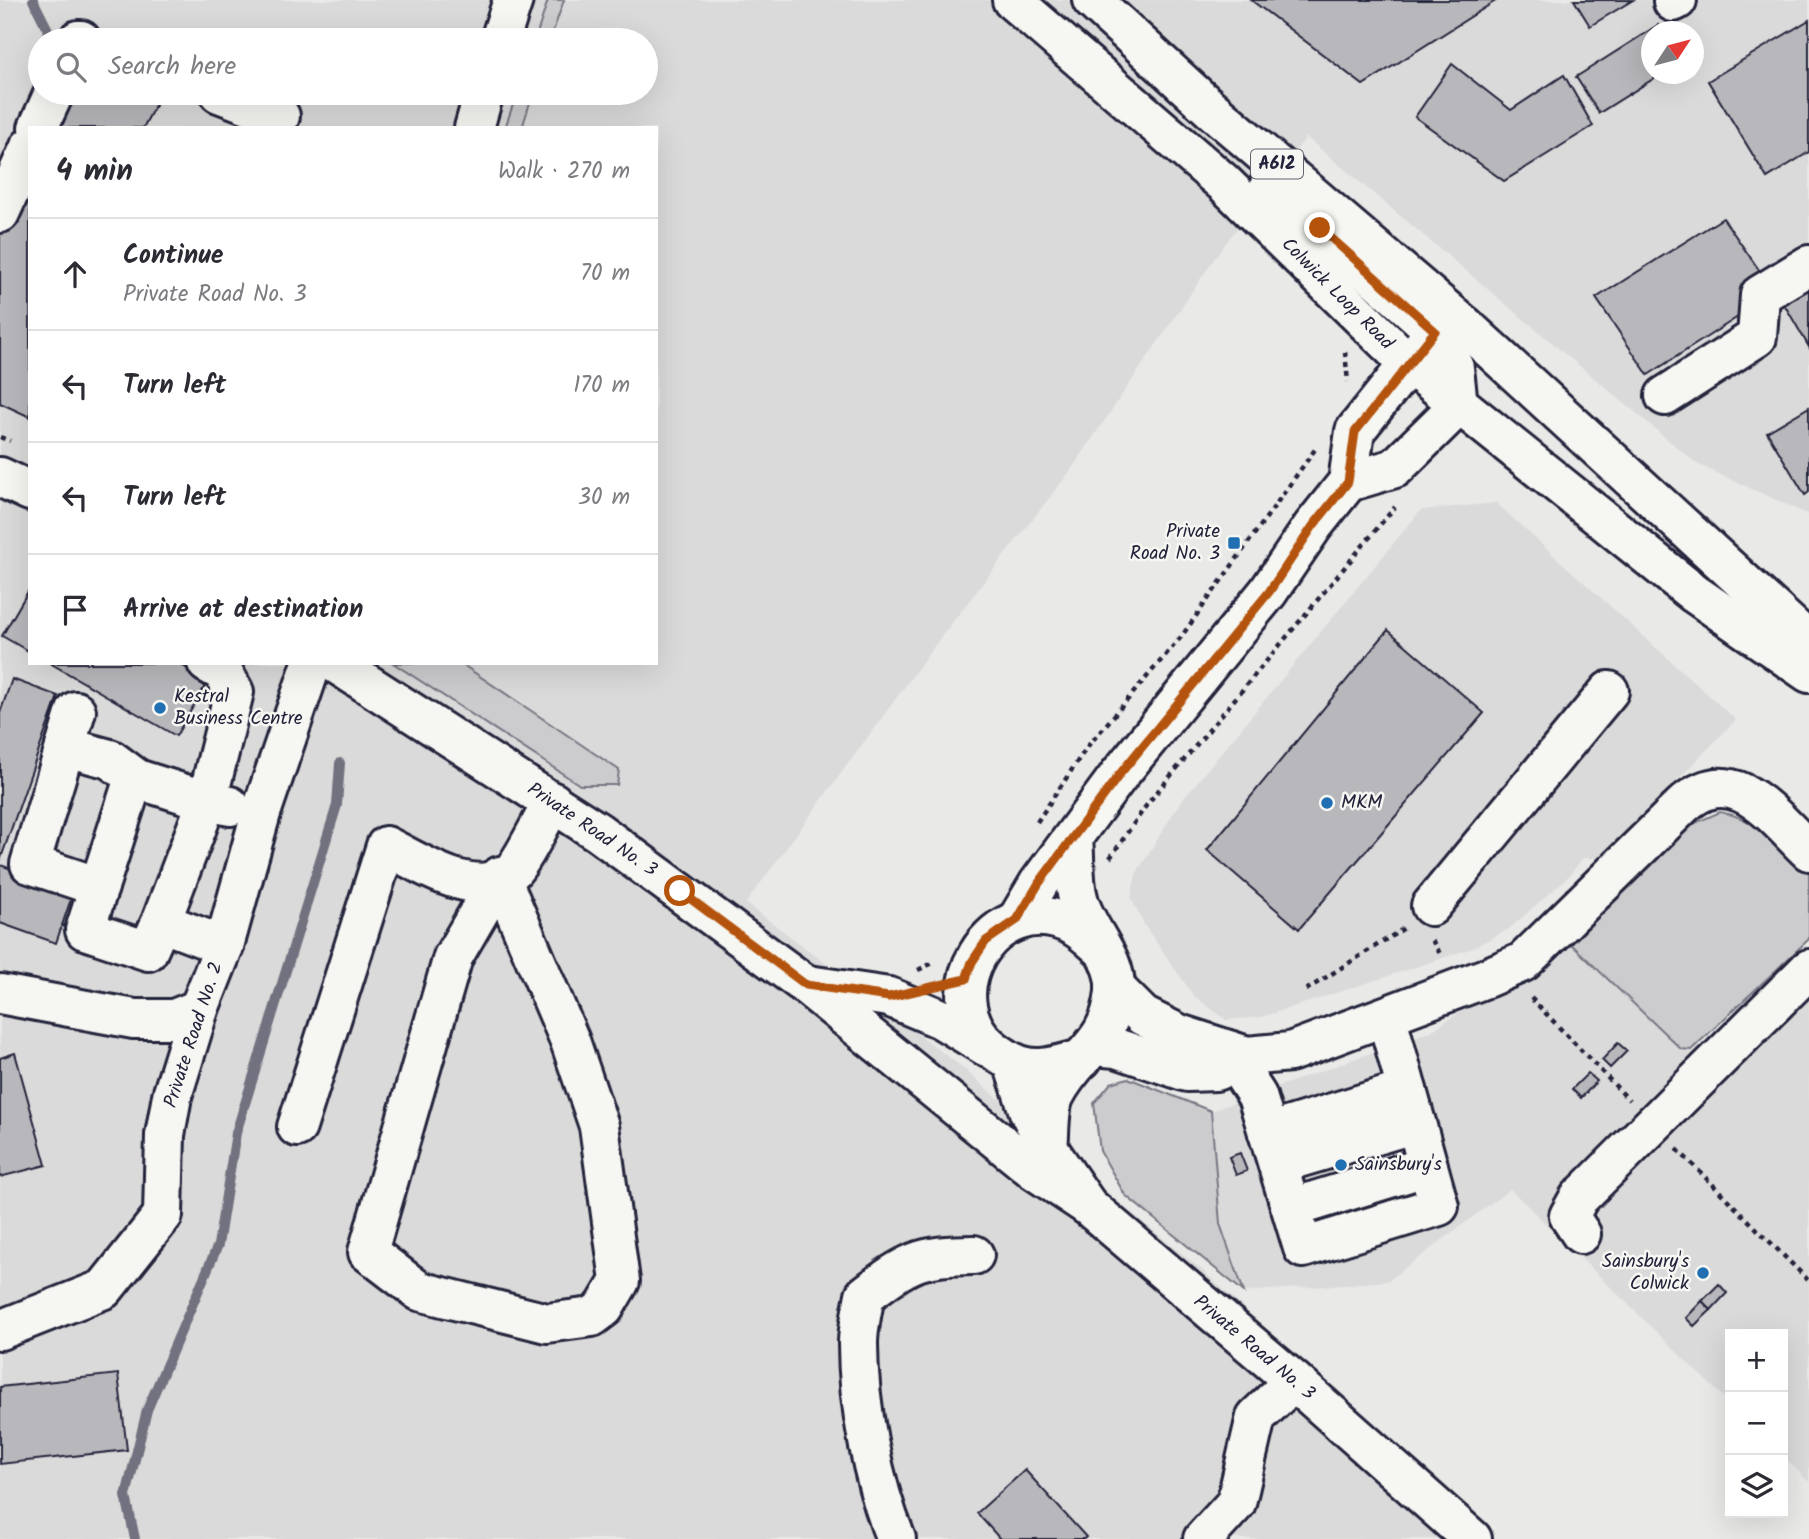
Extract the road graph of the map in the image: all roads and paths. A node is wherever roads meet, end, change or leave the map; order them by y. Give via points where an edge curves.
1 (513, 0) edge
2 (1012, 0) edge
3 (1086, 0) edge
4 (1092, 0) edge
5 (504, 28) edge
6 (49, 105) edge
7 (251, 105) edge
8 (481, 105) edge
9 (39, 126) edge
10 (276, 126) edge
11 (475, 126) edge
12 (28, 151) edge
13 (0, 213) edge
14 (1809, 265) edge
15 (1450, 329) junction
16 (1342, 344) dead end
17 (1408, 363) junction
18 (1347, 390) dead end
19 (1665, 396) dead end
20 (1458, 405) junction
21 (1322, 440) dead end
22 (0, 477) edge
23 (1348, 482) junction
24 (28, 490) edge
25 (1401, 500) dead end
26 (1809, 642) edge
27 (211, 665) edge
28 (311, 665) edge
29 (338, 665) edge
30 (1809, 673) edge
31 (1609, 691) dead end
32 (76, 711) dead end
33 (65, 747) junction
34 (137, 779) junction
35 (207, 800) junction
36 (553, 802) junction
37 (261, 813) junction
38 (1035, 824) dead end
39 (1073, 839) junction
40 (1809, 851) edge
41 (1106, 869) dead end
42 (500, 876) junction
43 (99, 887) junction
44 (1017, 920) junction
45 (161, 922) junction
46 (1424, 922) junction
47 (224, 946) junction
48 (1100, 947) junction
49 (1478, 960) junction
50 (953, 968) junction
51 (1809, 969) edge
52 (900, 984) junction
53 (806, 985) junction
54 (1115, 988) junction
55 (1306, 990) dead end
56 (0, 994) edge
57 (199, 1009) junction
58 (1387, 1018) junction
59 (1088, 1052) junction
60 (1002, 1056) junction
61 (1241, 1059) junction
62 (297, 1127) dead end
63 (1420, 1136) junction
64 (1048, 1148) junction
65 (1283, 1179) junction
66 (1088, 1206) junction
67 (1581, 1234) dead end
68 (974, 1255) dead end
69 (0, 1330) edge
70 (1294, 1381) junction
71 (896, 1539) edge
72 (1203, 1539) edge
73 (1472, 1539) edge

1 - 5 street
2 - 17 street, Colwick Loop Road / A612 via 1224,183
3 - 15 street via 1107,33 1194,116
4 - 15 street, A612
6 - 9 street
7 - 10 street via 280,116
8 - 11 street
12 - 13 street
14 - 19 street via 1760,295 1757,337
15 - 17 street
15 - 20 street
15 - 26 street, A612
16 - 18 path
17 - 20 street, Colwick Loop Road / A612
17 - 23 street via 1355,432
20 - 23 street via 1395,468
20 - 30 street, Colwick Loop Road / A612 via 1695,594
21 - 38 path via 1181,637 1087,747
22 - 24 street
23 - 39 street via 1269,592 1119,775
25 - 41 path via 1148,803
27 - 35 street via 223,672 234,692
28 - 37 street, Private Road No. 2
29 - 36 street, Private Road No. 3
31 - 46 street
32 - 33 street
33 - 34 street via 110,759
33 - 43 street via 30,864
34 - 35 street
34 - 43 street
35 - 37 street
35 - 45 street
36 - 42 street via 512,872
36 - 53 street, Private Road No. 3
37 - 47 street, Private Road No. 2
39 - 44 street
39 - 48 street via 1078,898
40 - 49 street via 1747,794 1707,789 1578,888 1523,962
42 - 42 street via 570,1041 599,1126 620,1281 604,1308 592,1317 547,1323 419,1291 368,1252 453,957
42 - 62 street via 484,884 453,877 386,846
43 - 45 street via 85,930 148,951
44 - 48 street via 1050,918 1075,926
44 - 50 street via 986,941 972,962
45 - 47 street
46 - 49 path via 1443,966
46 - 55 path via 1399,929
47 - 57 street, Private Road No. 2
48 - 54 street
49 - 58 street
50 - 52 street, Private Road No. 3
50 - 52 path via 923,970
50 - 60 street via 975,1030
51 - 67 street via 1579,1198 1569,1216
52 - 53 street, Private Road No. 3
52 - 60 street, Private Road No. 3 via 941,1019
53 - 66 street via 1034,1170
54 - 59 street via 1109,1024
54 - 61 street via 1143,1016
56 - 57 street via 134,1019 174,1019
57 - 69 street, Private Road No. 2 via 165,1135 163,1215 104,1289
58 - 61 street via 1290,1052
58 - 63 street
59 - 60 street via 1038,1068
59 - 61 street via 1116,1048 1187,1072 1216,1071
59 - 64 street via 1053,1099
60 - 64 street, Private Road No. 3
61 - 65 street
63 - 65 street
63 - 65 street
63 - 65 street via 1439,1206 1303,1248
64 - 66 street, Private Road No. 3
66 - 70 street, Private Road No. 3
68 - 71 street via 932,1255 896,1271 865,1295 858,1342 864,1417
70 - 72 street via 1256,1417 1236,1503
70 - 73 street, Private Road No. 3

